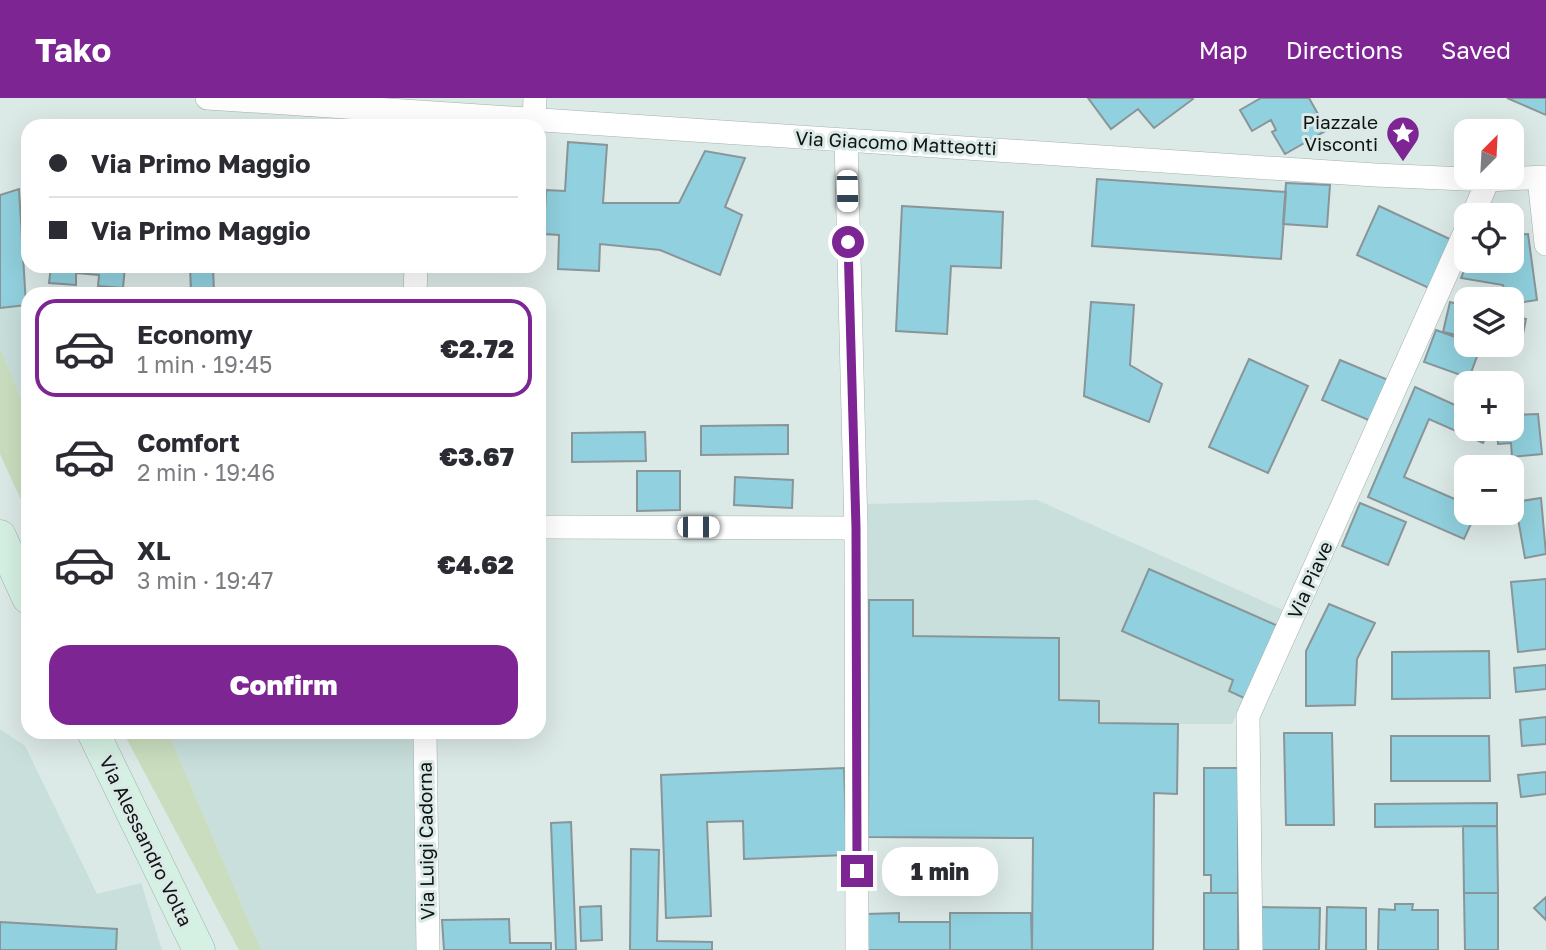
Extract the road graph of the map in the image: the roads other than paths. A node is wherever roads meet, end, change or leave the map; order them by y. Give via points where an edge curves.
1 (207, 98) edge
2 (534, 109) edge
3 (417, 118) edge
4 (846, 140) junction
5 (1454, 178) edge
6 (1543, 178) edge
7 (1524, 179) edge
8 (1546, 244) edge
9 (1454, 257) edge
10 (546, 527) edge
11 (856, 528) junction
12 (0, 536) edge
13 (21, 582) edge
14 (96, 739) edge
15 (425, 739) edge
16 (199, 950) edge
17 (428, 950) edge
18 (857, 950) edge
19 (1251, 950) edge

1 - 3 street, Via Giacomo Matteotti
2 - 3 street, Via Giacomo Matteotti
2 - 4 street, Via Giacomo Matteotti
4 - 5 street, Via Giacomo Matteotti
4 - 11 street
6 - 7 street
6 - 8 street
9 - 19 street, Via Piave via 1248,716
10 - 11 street
11 - 18 street
12 - 13 main road
14 - 16 main road, Via Alessandro Volta
15 - 17 street, Via Luigi Cadorna

